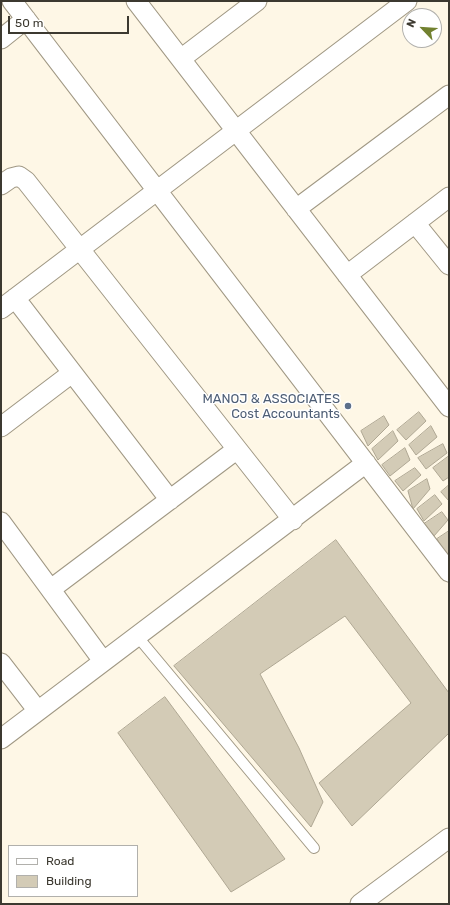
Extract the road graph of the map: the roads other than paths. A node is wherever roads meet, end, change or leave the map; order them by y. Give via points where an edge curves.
1 (12, 1) edge
2 (136, 1) edge
3 (258, 1) edge
4 (407, 1) edge
5 (26, 20) junction
6 (1, 39) edge
7 (182, 58) junction
8 (449, 95) edge
9 (236, 131) junction
10 (1, 185) edge
11 (157, 190) junction
12 (449, 197) edge
13 (296, 209) junction
14 (415, 223) junction
15 (81, 249) junction
16 (449, 265) edge
17 (347, 275) junction
18 (8, 304) edge
19 (72, 373) junction
20 (449, 407) edge
21 (1, 427) edge
22 (236, 450) junction
23 (366, 463) junction
24 (170, 500) junction
25 (292, 520) junction
26 (1, 522) edge
27 (449, 572) edge
28 (51, 589) junction
29 (137, 636) junction
30 (103, 661) junction
31 (1, 664) edge
32 (38, 711) junction
33 (1, 739) edge
34 (449, 838) edge
35 (314, 848) dead end
36 (360, 904) edge

1 - 5 street
2 - 7 street
3 - 7 street
4 - 9 street
5 - 6 street
5 - 11 street
7 - 9 street
8 - 13 street
9 - 11 street
9 - 13 street
10 - 15 street via 10,178 19,176 26,181
11 - 15 street
11 - 23 street
12 - 14 street
13 - 17 street
14 - 16 street
14 - 17 street
15 - 18 street
15 - 22 street
17 - 20 street
18 - 19 street
19 - 21 street
19 - 24 street
22 - 24 street
22 - 25 street
23 - 25 street
23 - 27 street
24 - 28 street
25 - 29 street
26 - 28 street
28 - 30 street
29 - 30 street
29 - 35 lane
30 - 32 street
31 - 32 street
32 - 33 street
34 - 36 street

